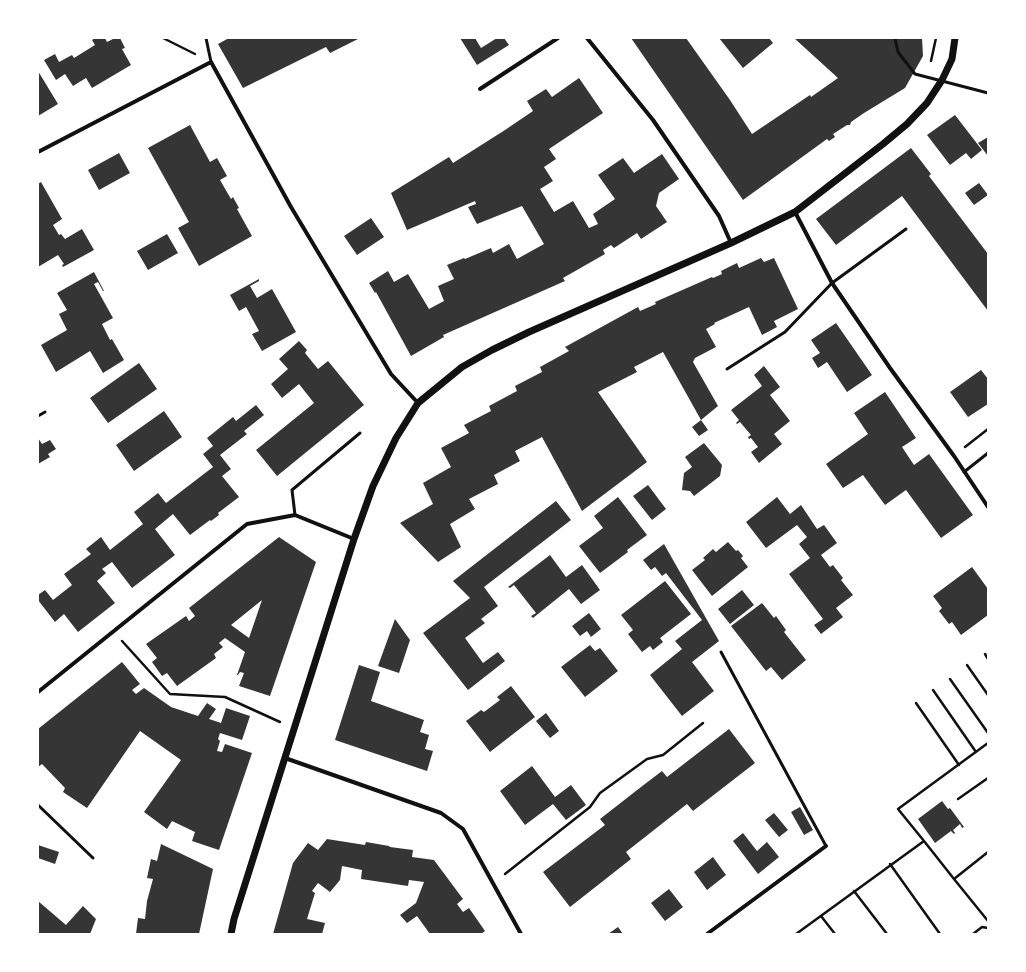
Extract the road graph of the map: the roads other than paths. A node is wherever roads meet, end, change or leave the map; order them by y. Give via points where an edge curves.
1 (206, 38) edge
2 (558, 38) edge
3 (588, 38) edge
4 (895, 38) edge
5 (955, 38) edge
6 (211, 62) junction
7 (942, 80) junction
8 (480, 89) dead end
9 (988, 93) edge
10 (38, 152) edge
11 (794, 212) junction
12 (906, 229) dead end
13 (731, 243) junction
14 (832, 283) junction
15 (727, 369) dead end
16 (418, 403) junction
17 (45, 412) dead end
18 (38, 416) edge
19 (360, 432) dead end
20 (988, 453) edge
21 (964, 472) junction
22 (988, 507) edge
23 (295, 515) junction
24 (354, 539) junction
25 (721, 652) dead end
26 (38, 692) edge
27 (284, 758) junction
28 (38, 805) edge
29 (826, 846) joint
30 (93, 858) dead end
31 (231, 934) edge
32 (521, 934) edge
33 (707, 934) edge

1 - 6 lane
2 - 8 street
3 - 13 street via 653,120 719,216
4 - 7 lane via 898,52 915,74
5 - 7 street via 952,59
6 - 10 street
6 - 16 street via 291,207 391,374
7 - 9 lane
7 - 11 street via 927,103 907,124
11 - 13 street
11 - 14 street
12 - 14 lane
13 - 16 street via 492,350 462,367
14 - 15 lane via 785,332
14 - 21 street
16 - 24 street via 396,438 373,486
17 - 18 lane
19 - 23 lane via 292,490
20 - 21 lane
21 - 22 street
23 - 24 street
23 - 26 street via 247,524
24 - 27 street
25 - 29 lane
27 - 31 street
27 - 32 street via 441,813 463,830
28 - 30 lane
29 - 33 street

